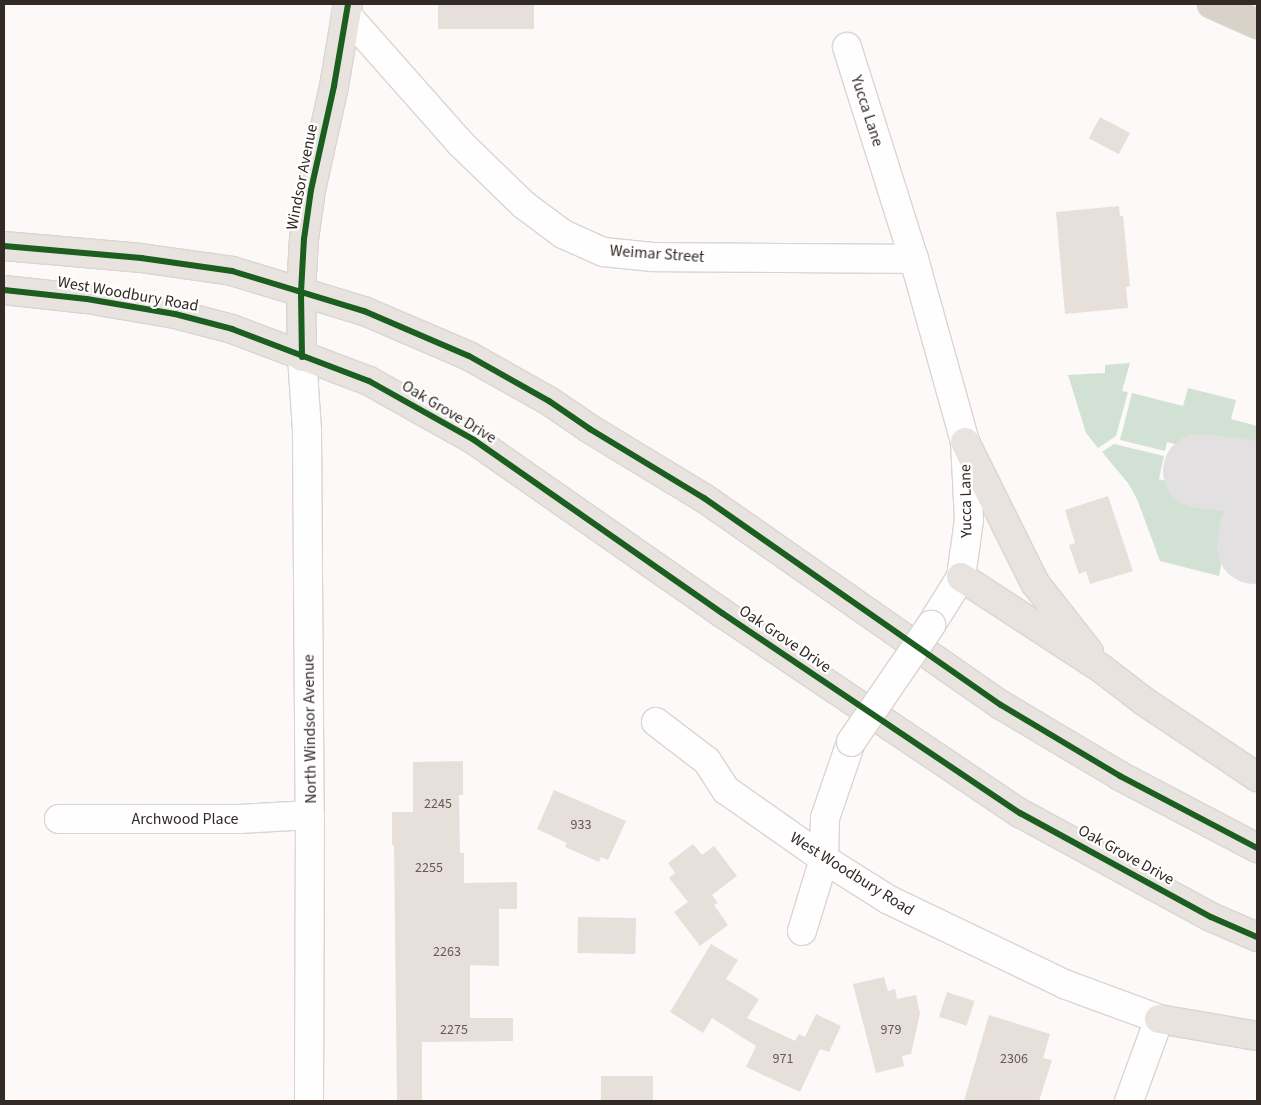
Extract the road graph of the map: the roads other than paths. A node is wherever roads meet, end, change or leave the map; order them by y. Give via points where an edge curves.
1 (1212, 4) edge
2 (347, 9) edge
3 (1257, 24) edge
4 (847, 47) dead end
5 (4, 246) edge
6 (914, 259) junction
7 (4, 290) edge
8 (301, 292) junction
9 (302, 357) junction
10 (965, 442) junction
11 (961, 577) junction
12 (1102, 669) junction
13 (656, 722) dead end
14 (1257, 777) edge
15 (310, 815) junction
16 (58, 819) dead end
17 (1257, 848) edge
18 (824, 859) junction
19 (802, 931) dead end
20 (1257, 937) edge
21 (1159, 1019) junction
22 (1257, 1036) edge
23 (308, 1101) edge
24 (1129, 1101) edge

1 - 3 highway
2 - 6 street, Weimar Street via 460,143 524,205 563,234 603,252 653,258
2 - 8 main road, Windsor Avenue via 311,190
4 - 6 street, Yucca Lane
5 - 8 main road, West Woodbury Road via 141,258 232,271
6 - 10 street, Yucca Lane
7 - 9 main road, West Woodbury Road via 87,299 175,314 232,330
8 - 9 main road, Windsor Avenue
8 - 17 main road via 364,311 469,356 549,402 704,498 1001,705 1120,776
9 - 15 street, North Windsor Avenue via 307,431
9 - 20 main road, Oak Grove Drive via 370,381 474,440 722,613 1020,813 1211,917
10 - 11 street, Yucca Lane via 969,520
10 - 12 main road via 1035,583
11 - 12 main road
11 - 18 street, Yucca Lane, bridge via 851,742 825,818
12 - 14 main road
13 - 18 street, West Woodbury Road via 707,760 726,790
15 - 16 street, Archwood Place via 239,819
15 - 23 street, North Windsor Avenue
18 - 19 street, Yucca Lane
18 - 21 street, West Woodbury Road via 889,900 992,952 1064,984
21 - 22 main road
21 - 24 street

